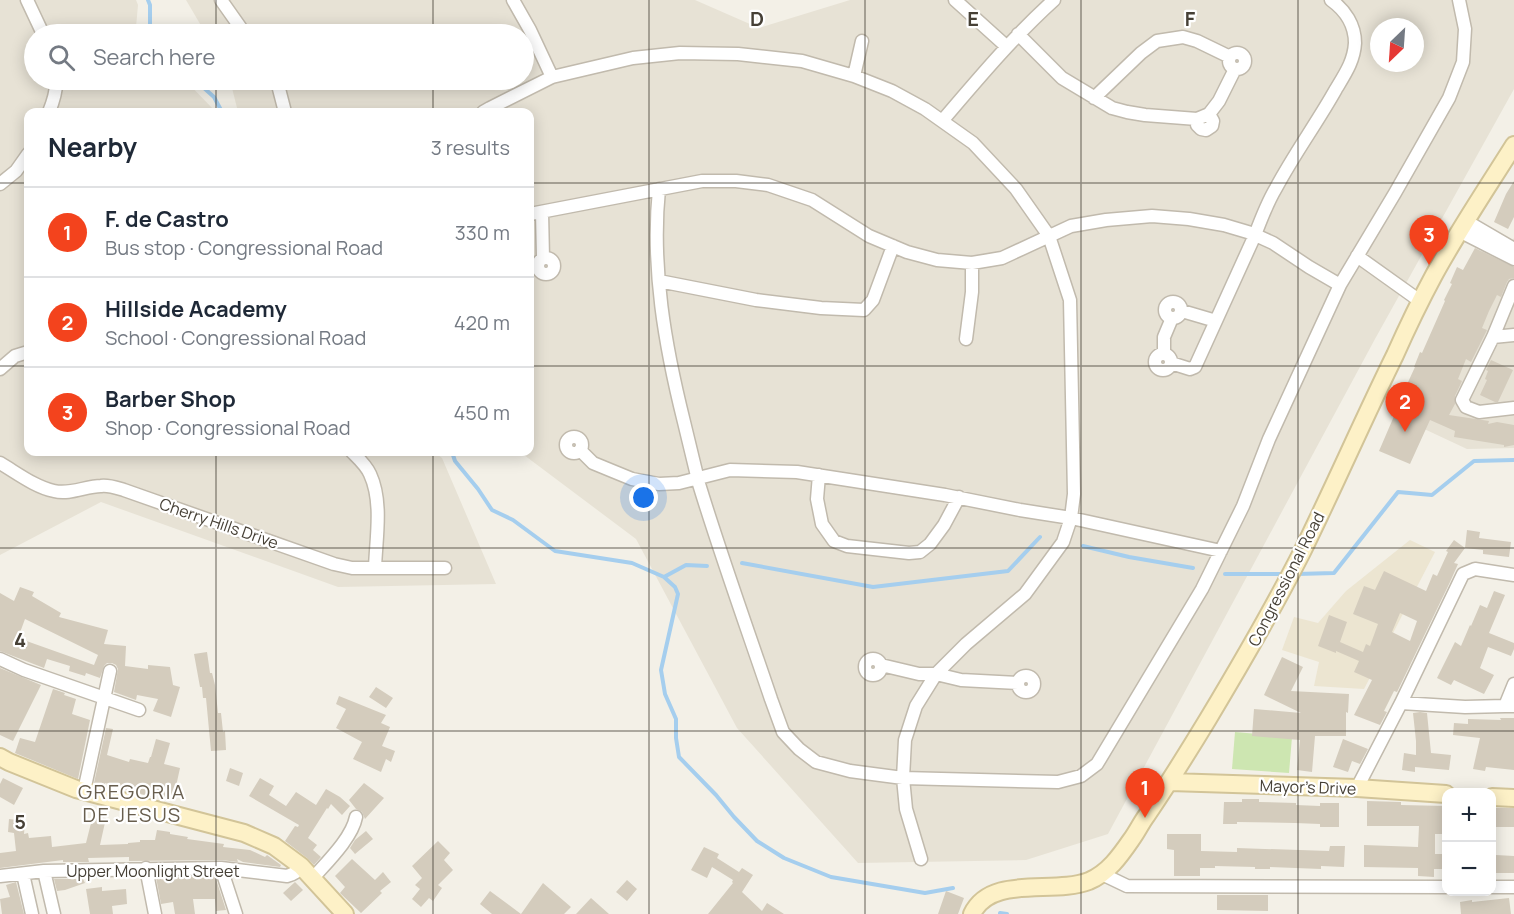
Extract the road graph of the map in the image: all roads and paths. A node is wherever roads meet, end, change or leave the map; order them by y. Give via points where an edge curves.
1 (27, 0) edge
2 (221, 0) edge
3 (513, 0) edge
4 (955, 0) edge
5 (1054, 0) edge
6 (1331, 0) edge
7 (1459, 0) edge
8 (38, 24) edge
9 (238, 24) edge
10 (527, 24) edge
11 (1018, 34) junction
12 (534, 39) edge
13 (862, 40) dead end
14 (1006, 46) junction
15 (854, 76) junction
16 (552, 77) junction
17 (534, 86) edge
18 (55, 90) edge
19 (279, 90) edge
20 (526, 90) edge
21 (1094, 98) junction
22 (51, 108) edge
23 (284, 108) edge
24 (491, 108) edge
25 (942, 121) junction
26 (1514, 145) edge
27 (24, 160) edge
28 (0, 184) edge
29 (659, 189) junction
30 (536, 213) edge
31 (1462, 226) junction
32 (1256, 235) junction
33 (1049, 236) junction
34 (893, 246) junction
35 (1514, 249) edge
36 (1357, 256) junction
37 (543, 258) dead end
38 (1514, 259) edge
39 (972, 263) junction
40 (659, 281) junction
41 (1340, 285) junction
42 (1514, 286) edge
43 (1420, 301) junction
44 (1216, 321) junction
45 (1514, 335) edge
46 (1493, 337) junction
47 (966, 339) dead end
48 (24, 353) edge
49 (0, 369) edge
50 (1514, 408) edge
51 (580, 450) dead end
52 (357, 456) edge
53 (0, 463) edge
54 (819, 475) junction
55 (698, 477) junction
56 (959, 498) junction
57 (1071, 518) junction
58 (1221, 550) junction
59 (375, 568) junction
60 (445, 568) dead end
61 (1514, 575) edge
62 (0, 659) edge
63 (881, 665) dead end
64 (110, 671) dead end
65 (936, 674) junction
66 (1018, 683) dead end
67 (1514, 684) edge
68 (104, 698) junction
69 (1401, 703) junction
70 (1509, 706) edge
71 (139, 710) dead end
72 (0, 757) edge
73 (903, 778) junction
74 (1170, 782) junction
75 (1357, 788) junction
76 (84, 791) junction
77 (1442, 794) edge
78 (1496, 796) edge
79 (1514, 798) edge
80 (356, 817) dead end
81 (921, 859) dead end
82 (146, 868) junction
83 (221, 868) junction
84 (45, 871) junction
85 (307, 872) junction
86 (22, 874) junction
87 (1102, 874) junction
88 (0, 876) edge
89 (1442, 887) edge
90 (1496, 887) edge
91 (1514, 887) edge
92 (32, 914) edge
93 (54, 914) edge
94 (154, 914) edge
95 (236, 914) edge
96 (345, 914) edge
97 (972, 914) edge

1 - 8 street
2 - 9 street
3 - 10 street
4 - 14 street
5 - 11 street
6 - 32 street via 1351,23 1355,42 1352,61 1276,187
7 - 36 street via 1465,29 1463,62 1449,98
11 - 14 street
11 - 21 street via 1062,78
12 - 16 street
13 - 15 street
14 - 25 street
15 - 16 street via 802,61 680,53 633,58
15 - 25 street via 892,92
16 - 17 street
18 - 22 street
19 - 23 street
20 - 24 street
21 - 21 street via 1141,52 1157,42 1183,37 1197,41 1230,57 1229,63 1235,69 1219,101 1203,116 1127,112
25 - 33 street via 973,143 1016,189
26 - 31 main road, Congressional Road
27 - 28 street
29 - 30 street
29 - 34 street via 702,181 768,185 812,201
29 - 40 street
30 - 37 street
31 - 35 street
31 - 38 street
31 - 43 main road, Congressional Road
32 - 33 street via 1224,225 1152,216 1071,226
32 - 41 street
32 - 44 street
33 - 39 street via 1002,258
33 - 57 street via 1070,300 1074,494
34 - 39 street via 937,260
34 - 40 street via 873,300 864,310 756,300
36 - 41 street
36 - 43 street
39 - 47 street
40 - 55 street via 674,380
41 - 58 street
42 - 46 street
43 - 74 main road, Congressional Road via 1279,597
44 - 44 street via 1177,314 1164,337 1168,359 1190,369 1196,367
45 - 46 street
46 - 50 street via 1462,400 1466,407 1479,412
48 - 49 street
51 - 55 street via 593,463 632,479 659,484
52 - 59 street via 376,490
53 - 59 street, Cherry Hills Drive via 56,492 104,485 334,564
54 - 55 street via 730,470
54 - 56 street
54 - 56 street via 817,499 822,524 834,541 847,546 920,552 944,525
55 - 73 street via 783,732 816,762
56 - 57 street
57 - 58 street
57 - 65 street via 1063,542 1025,594
58 - 73 street via 1202,589 1097,764 1081,776 1058,782
59 - 60 street, Cherry Hills Drive
61 - 69 street via 1475,569 1463,574
62 - 68 street
63 - 65 street
64 - 68 street
65 - 66 street via 961,680
65 - 73 street via 916,706 905,740
67 - 70 street
68 - 71 street
68 - 76 street
69 - 70 street
69 - 75 street
72 - 76 main road
73 - 81 street via 906,809
74 - 75 main road, Mayor's Drive
74 - 87 main road, Congressional Road via 1132,839
75 - 77 main road, Mayor's Drive
76 - 85 main road via 244,832 274,846
78 - 79 main road
80 - 85 street via 347,837
82 - 83 street, Upper Moonlight Street
82 - 84 street, Upper Moonlight Street
82 - 94 street
83 - 85 street, Upper Moonlight Street via 287,876
83 - 95 street
84 - 86 street, Upper Moonlight Street
84 - 93 street
85 - 96 main road
86 - 88 street, Upper Moonlight Street
86 - 92 street
87 - 89 street via 1126,886
87 - 97 main road, Congressional Road via 1069,886 996,892 979,902
90 - 91 street

